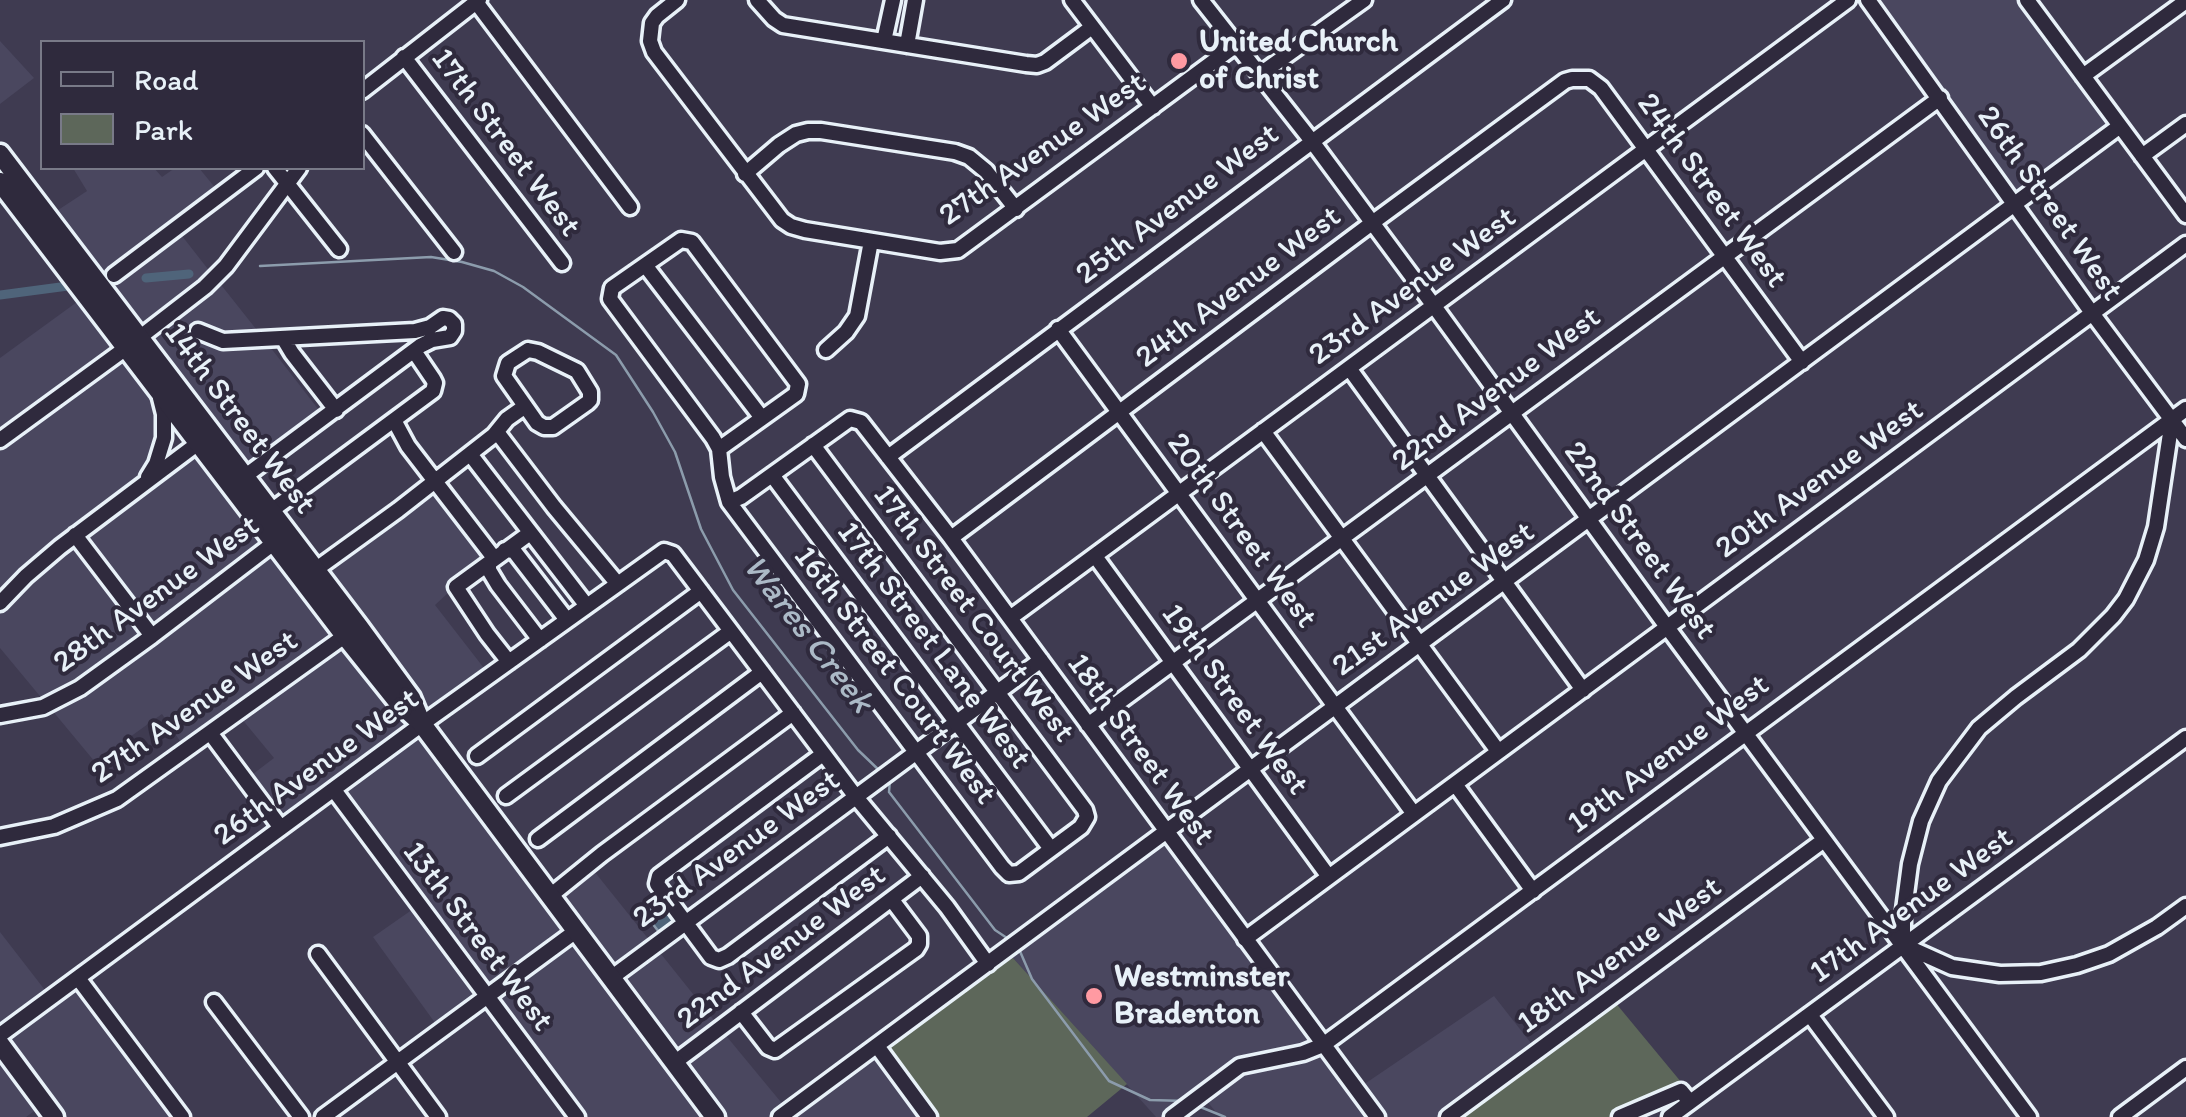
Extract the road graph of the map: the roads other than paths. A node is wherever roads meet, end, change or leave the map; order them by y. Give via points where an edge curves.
1 (677, 0) edge
2 (757, 0) edge
3 (893, 0) edge
4 (915, 0) edge
5 (1072, 0) edge
6 (1201, 0) edge
7 (1364, 0) edge
8 (1503, 0) edge
9 (1848, 0) edge
10 (1868, 0) edge
11 (2028, 0) edge
12 (2186, 0) edge
13 (478, 1) edge
14 (1092, 27) junction
15 (884, 41) junction
16 (908, 45) junction
17 (1236, 46) junction
18 (404, 57) junction
19 (1259, 75) junction
20 (2083, 76) junction
21 (1562, 84) joint
22 (365, 88) edge
23 (1940, 98) junction
24 (1152, 107) junction
25 (2186, 124) edge
26 (2120, 126) junction
27 (365, 138) edge
28 (1311, 140) junction
29 (1646, 149) junction
30 (0, 154) edge
31 (2142, 156) junction
32 (253, 170) edge
33 (278, 170) edge
34 (298, 170) edge
35 (745, 174) junction
36 (0, 182) edge
37 (288, 184) junction
38 (2014, 205) junction
39 (630, 207) dead end
40 (1016, 209) junction
41 (2186, 215) edge
42 (1372, 223) junction
43 (871, 241) junction
44 (2186, 244) edge
45 (339, 248) dead end
46 (454, 252) dead end
47 (1724, 256) junction
48 (562, 264) dead end
49 (645, 265) junction
50 (114, 275) dead end
51 (1434, 306) junction
52 (2092, 313) junction
53 (1058, 329) junction
54 (198, 330) dead end
55 (283, 338) junction
56 (420, 341) junction
57 (133, 343) junction
58 (826, 350) dead end
59 (1802, 362) junction
60 (1349, 368) junction
61 (156, 387) junction
62 (524, 407) junction
63 (336, 410) junction
64 (2186, 410) edge
65 (1119, 412) junction
66 (1512, 412) junction
67 (762, 418) junction
68 (394, 420) junction
69 (2172, 420) junction
70 (1263, 431) junction
71 (497, 432) junction
72 (205, 438) junction
73 (0, 440) edge
74 (2186, 440) edge
75 (813, 446) junction
76 (719, 449) junction
77 (470, 454) junction
78 (888, 457) junction
79 (772, 476) junction
80 (1428, 476) junction
81 (434, 481) junction
82 (238, 482) junction
83 (144, 484) junction
84 (1179, 494) junction
85 (729, 502) junction
86 (271, 511) junction
87 (1590, 519) junction
88 (530, 533) junction
89 (74, 536) junction
90 (281, 538) junction
91 (951, 538) junction
92 (1342, 538) junction
93 (1095, 556) junction
94 (496, 557) junction
95 (316, 570) junction
96 (1505, 582) junction
97 (618, 583) junction
98 (701, 591) junction
99 (1259, 600) junction
100 (0, 603) edge
101 (586, 606) junction
102 (1010, 618) junction
103 (567, 620) junction
104 (1667, 626) junction
105 (352, 631) junction
106 (731, 631) junction
107 (152, 636) junction
108 (540, 640) junction
109 (1420, 644) junction
110 (1041, 660) junction
111 (509, 662) junction
112 (1173, 663) junction
113 (762, 672) junction
114 (1583, 690) junction
115 (997, 692) junction
116 (1335, 707) junction
117 (792, 713) junction
118 (0, 715) edge
119 (956, 722) junction
120 (422, 724) junction
121 (1088, 726) junction
122 (1745, 732) junction
123 (211, 734) junction
124 (2186, 738) edge
125 (1498, 751) junction
126 (916, 752) junction
127 (823, 754) junction
128 (477, 756) dead end
129 (1251, 770) junction
130 (1455, 784) junction
131 (334, 790) junction
132 (506, 796) dead end
133 (856, 797) junction
134 (1414, 814) junction
135 (281, 828) junction
136 (1166, 832) junction
137 (889, 836) junction
138 (0, 837) edge
139 (538, 838) dead end
140 (1824, 840) junction
141 (1051, 850) junction
142 (922, 876) junction
143 (1328, 877) junction
144 (1532, 891) junction
145 (550, 896) junction
146 (892, 900) junction
147 (2186, 906) edge
148 (685, 922) junction
149 (576, 931) junction
150 (1245, 938) junction
151 (1902, 945) junction
152 (318, 954) dead end
153 (988, 964) junction
154 (78, 978) junction
155 (611, 978) junction
156 (488, 996) junction
157 (214, 1002) dead end
158 (741, 1012) junction
159 (1810, 1015) junction
160 (0, 1035) edge
161 (0, 1044) edge
162 (1323, 1045) junction
163 (877, 1046) junction
164 (398, 1063) junction
165 (674, 1063) junction
166 (2186, 1068) edge
167 (1690, 1102) junction
168 (46, 1114) edge
169 (1176, 1114) edge
170 (182, 1117) edge
171 (301, 1117) edge
172 (323, 1117) edge
173 (438, 1117) edge
174 (577, 1117) edge
175 (715, 1117) edge
176 (780, 1117) edge
177 (929, 1117) edge
178 (1377, 1117) edge
179 (1448, 1117) edge
180 (1620, 1117) edge
181 (1670, 1117) edge
182 (1886, 1117) edge
183 (2029, 1117) edge
184 (2120, 1117) edge

1 - 35 street via 650,30 654,52
2 - 15 street via 784,24
3 - 15 street
4 - 16 street
5 - 14 street
6 - 17 street, 22nd Street West
7 - 19 street
8 - 28 street, 25th Avenue West
9 - 29 street, 23rd Avenue West
10 - 23 street, 26th Street West
11 - 20 street
12 - 20 street
13 - 18 street
13 - 39 street
14 - 16 street via 1037,65
14 - 24 street
15 - 16 street
17 - 19 street, 22nd Street West
17 - 24 street, 27th Avenue West
18 - 22 street
18 - 48 street, 17th Street West
19 - 28 street, 22nd Street West
20 - 26 street
21 - 29 street, 24th Street West via 1581,78 1596,83
21 - 42 street, 24th Avenue West
23 - 38 street, 26th Street West
23 - 47 street, 22nd Avenue West
24 - 40 street, 27th Avenue West
25 - 31 street
26 - 31 street
26 - 38 street, 21st Avenue West
27 - 46 street
28 - 42 street, 22nd Street West
28 - 53 street, 25th Avenue West
29 - 47 street, 24th Street West
29 - 51 street, 23rd Avenue West
30 - 57 main road, 14th Street West
31 - 41 street
32 - 50 street
33 - 37 street
34 - 37 street
35 - 40 street via 796,134 821,131 969,157
35 - 43 street via 791,226
36 - 57 main road, 14th Street West
37 - 45 street
37 - 57 street via 226,266
38 - 52 street, 26th Street West
38 - 59 street, 21st Avenue West
40 - 43 street, 27th Avenue West via 958,250
42 - 51 street, 22nd Street West
42 - 65 street, 24th Avenue West
43 - 58 street via 857,316
44 - 52 street, 20th Avenue West
47 - 59 street, 24th Street West
47 - 66 street, 22nd Avenue West
49 - 67 street
49 - 67 street via 681,240 692,242 797,382 796,394
49 - 76 street via 609,296
51 - 60 street, 23rd Avenue West
51 - 66 street, 22nd Street West
52 - 69 street, 26th Street West
52 - 104 street, 20th Avenue West
53 - 65 street, 20th Street West
53 - 78 street, 25th Avenue West
54 - 55 street via 223,341
55 - 56 street
55 - 63 street
56 - 63 street
56 - 68 street via 435,387
57 - 61 main road, 14th Street West
57 - 72 main road, 14th Street West
57 - 73 street
59 - 87 street, 21st Avenue West
60 - 70 street, 23rd Avenue West
60 - 80 street
61 - 72 main road, 14th Street West
61 - 83 street via 164,438
62 - 62 street via 541,425 553,427 587,403 590,392 577,371 528,350 504,371
62 - 71 street
63 - 82 street
64 - 69 street, 19th Avenue West
65 - 84 street, 20th Street West
65 - 91 street, 24th Avenue West
66 - 80 street, 22nd Avenue West
66 - 87 street, 22nd Street West
67 - 76 street
68 - 81 street
68 - 86 street
69 - 74 street, 26th Street West
69 - 122 street, 19th Avenue West
69 - 151 street via 2156,527 2126,598 2079,650 1979,728 1934,791 1910,864
70 - 84 street, 23rd Avenue West
70 - 92 street
71 - 77 street
71 - 97 street
72 - 82 main road, 14th Street West
72 - 83 street
75 - 78 street, 18th Street West via 856,419
75 - 79 street
75 - 115 street, 17th Street Court West
76 - 85 street
77 - 81 street
77 - 88 street
78 - 91 street, 18th Street West
79 - 85 street
79 - 119 street, 17th Street Lane West
80 - 92 street, 22nd Avenue West
80 - 96 street
81 - 94 street
81 - 95 street
82 - 86 main road, 14th Street West
82 - 90 main road, 14th Street West
83 - 89 street
84 - 93 street, 23rd Avenue West
84 - 99 street, 20th Street West
85 - 126 street, 16th Street Court West
86 - 90 main road, 14th Street West
87 - 96 street, 21st Avenue West
87 - 104 street, 22nd Street West
88 - 94 street
88 - 101 street
89 - 100 street
89 - 107 street
90 - 95 main road, 14th Street West
90 - 105 main road, 14th Street West
90 - 107 street, 28th Avenue West
91 - 102 street, 18th Street West
92 - 99 street, 22nd Avenue West
92 - 109 street
93 - 102 street, 23rd Avenue West
93 - 112 street, 19th Street West
94 - 103 street via 514,551
94 - 108 street via 489,570
94 - 111 street via 456,587
95 - 105 main road, 14th Street West
96 - 109 street, 21st Avenue West
96 - 114 street
97 - 98 street, 26th Avenue West via 669,552
97 - 101 street, 26th Avenue West
98 - 106 street
98 - 128 street
99 - 112 street, 22nd Avenue West
99 - 116 street, 20th Street West
101 - 103 street, 26th Avenue West
102 - 110 street, 18th Street West
103 - 108 street, 26th Avenue West
104 - 114 street, 20th Avenue West
104 - 122 street, 22nd Street West
105 - 120 main road, 14th Street West via 411,698
105 - 123 street, 27th Avenue West
106 - 113 street
106 - 132 street
107 - 118 street, 28th Avenue West via 61,699
108 - 111 street, 26th Avenue West
109 - 116 street, 21st Avenue West
109 - 125 street
110 - 115 street, 23rd Avenue West
110 - 121 street, 18th Street West
111 - 120 street, 26th Avenue West
112 - 121 street, 22nd Avenue West
112 - 129 street, 19th Street West
113 - 117 street
113 - 139 street
114 - 125 street, 20th Avenue West
115 - 119 street, 23rd Avenue West
115 - 141 street, 17th Street Court West via 1085,810 1081,826
116 - 129 street, 21st Avenue West
116 - 134 street, 20th Street West
117 - 127 street
117 - 145 street
119 - 126 street, 23rd Avenue West
119 - 141 street, 17th Street Lane West
120 - 131 street, 26th Avenue West
120 - 145 main road, 14th Street West
121 - 136 street, 18th Street West
122 - 140 street, 22nd Street West
122 - 144 street, 19th Avenue West
123 - 135 street
123 - 138 street, 27th Avenue West via 97,810
124 - 151 street, 17th Avenue West
125 - 130 street, 20th Avenue West
126 - 133 street, 23rd Avenue West
126 - 141 street, 16th Street Court West via 1009,874
127 - 133 street
127 - 148 street via 662,873 657,884
129 - 136 street, 21st Avenue West
129 - 143 street, 19th Street West
130 - 134 street, 20th Avenue West
130 - 144 street
131 - 135 street, 26th Avenue West
131 - 156 street, 13th Street West
133 - 137 street
133 - 148 street, 23rd Avenue West
134 - 143 street, 20th Avenue West
135 - 154 street, 26th Avenue West
136 - 150 street, 18th Street West
136 - 153 street, 21st Avenue West
137 - 142 street
137 - 148 street via 719,960
140 - 151 street, 22nd Street West
140 - 179 street, 18th Avenue West
142 - 146 street, 22nd Avenue West
142 - 153 street
143 - 150 street, 20th Avenue West
144 - 162 street, 19th Avenue West
145 - 149 main road, 14th Street West
146 - 158 street, 22nd Avenue West
146 - 158 street via 920,940 916,949 775,1050
147 - 151 street via 2120,949 2041,973 1952,968
148 - 155 street, 23rd Avenue West
149 - 155 main road, 14th Street West
149 - 156 street
150 - 162 street, 18th Street West
151 - 159 street, 17th Avenue West
151 - 183 street, 22nd Street West
152 - 164 street
153 - 163 street, 21st Avenue West
154 - 160 street, 26th Avenue West
154 - 170 street
155 - 165 main road, 14th Street West
156 - 164 street
156 - 174 street, 13th Street West
157 - 171 street
158 - 165 street, 22nd Avenue West
159 - 167 street, 17th Avenue West
159 - 182 street
161 - 168 main road
162 - 169 street, 19th Avenue West via 1240,1066
162 - 178 street, 18th Street West
163 - 176 street, 21st Avenue West
163 - 177 street
164 - 172 street
164 - 173 street
165 - 175 main road, 14th Street West
166 - 184 street
167 - 180 street via 1680,1091
167 - 181 street, 17th Avenue West

